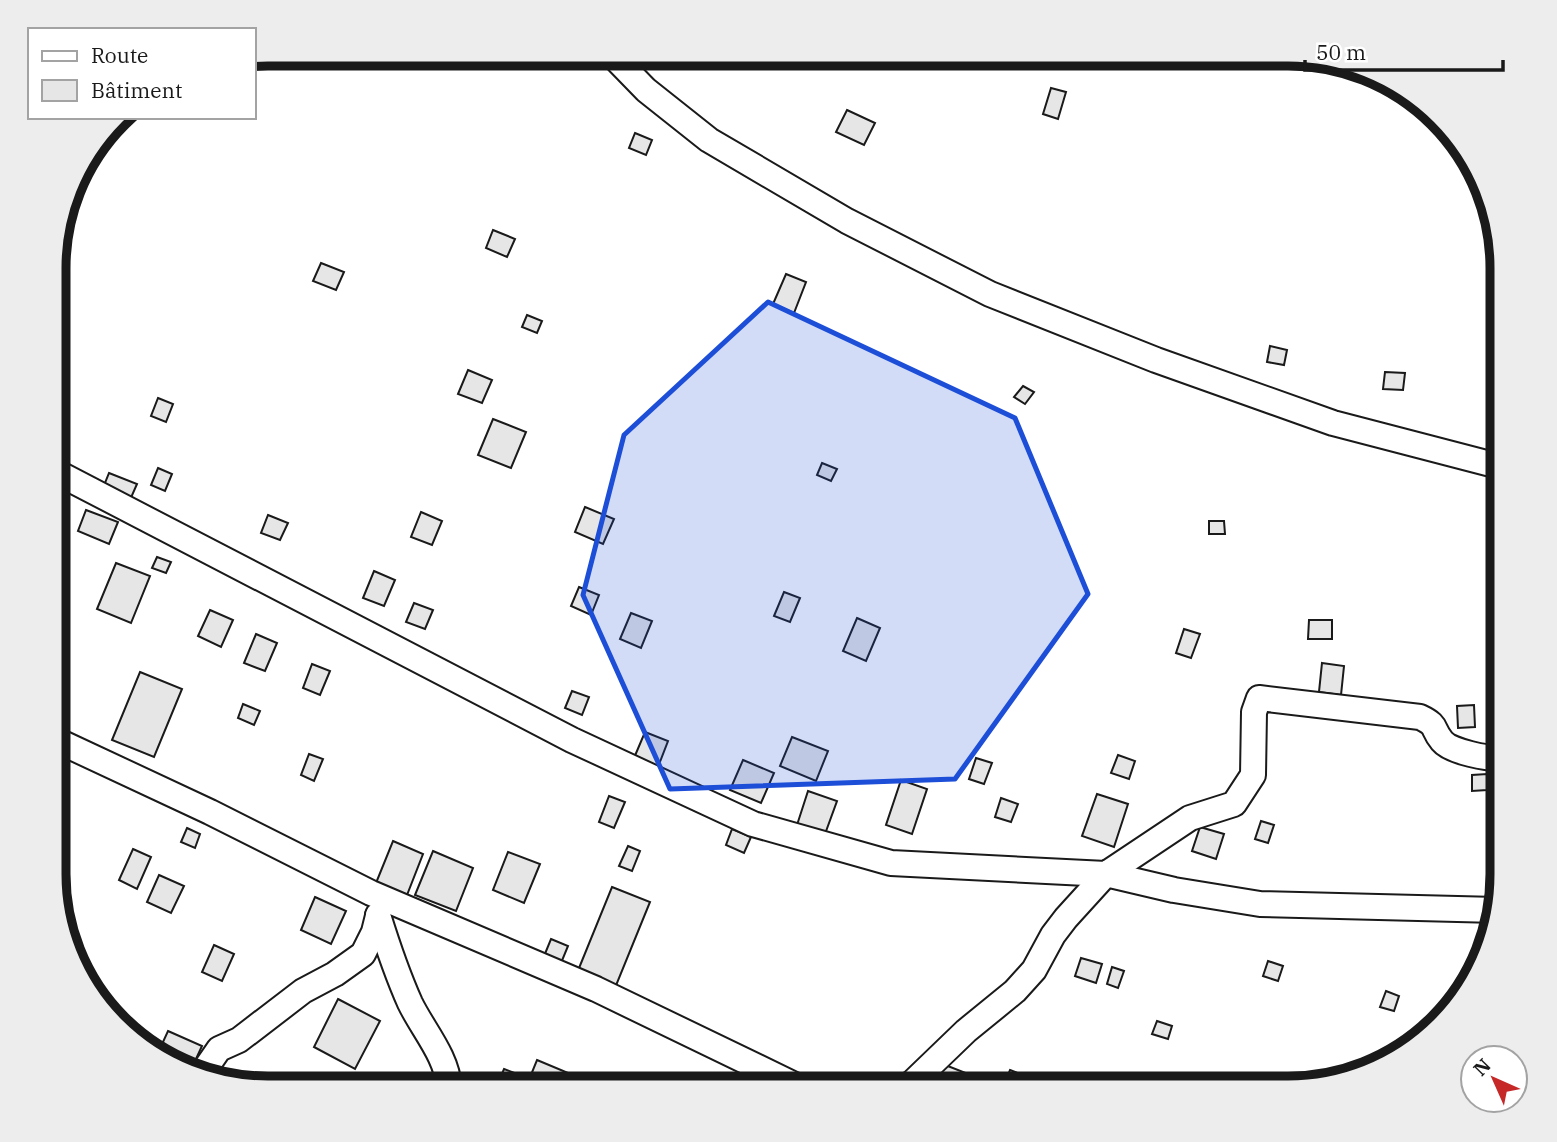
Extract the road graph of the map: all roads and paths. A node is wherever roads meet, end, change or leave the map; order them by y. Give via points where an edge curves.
1 (624, 67) edge
2 (1490, 464) edge
3 (66, 477) edge
4 (67, 745) edge
5 (1490, 757) edge
6 (1106, 874) junction
7 (375, 904) junction
8 (1487, 909) edge
9 (207, 1066) edge
10 (449, 1075) edge
11 (775, 1076) edge
12 (920, 1076) edge

1 - 2 street via 709,141 847,221 990,294 1333,423
3 - 6 street via 572,740 753,824 891,863
4 - 7 street via 210,812
5 - 6 street via 1448,746 1434,723 1420,717 1259,698 1254,712 1253,775 1234,804 1190,818
6 - 8 street via 1260,904
6 - 12 street via 1053,935 1034,970
7 - 9 street via 374,932 363,954 303,991 239,1040 219,1049
7 - 10 street via 410,1004
7 - 11 street via 596,989

